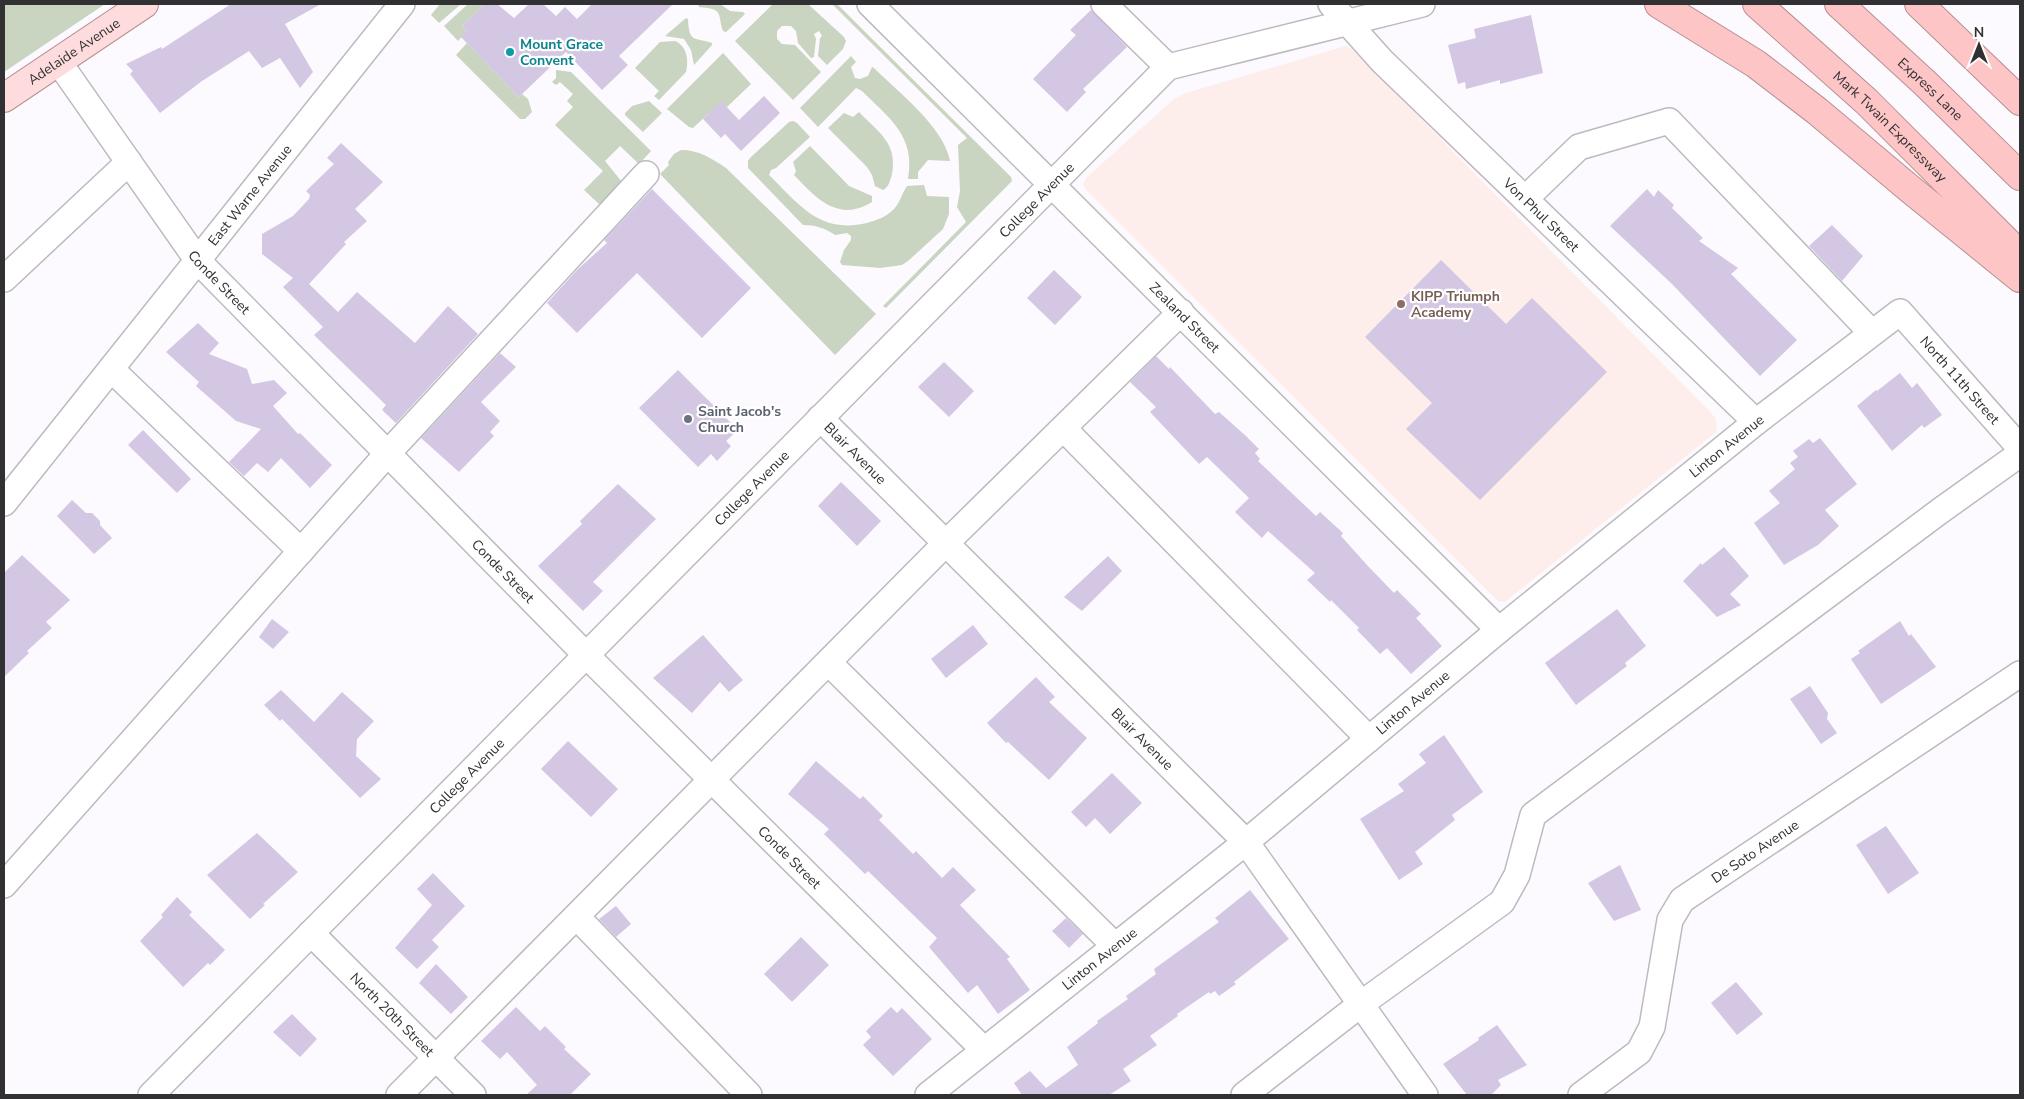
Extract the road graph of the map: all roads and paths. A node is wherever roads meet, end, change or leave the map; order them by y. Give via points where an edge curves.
1 (144, 4) edge
2 (402, 4) edge
3 (870, 4) edge
4 (1104, 4) edge
5 (1331, 4) edge
6 (1422, 4) edge
7 (1659, 4) edge
8 (1757, 4) edge
9 (1839, 4) edge
10 (1919, 4) edge
11 (1348, 23) junction
12 (58, 61) junction
13 (1168, 67) junction
14 (4, 98) edge
15 (2020, 101) edge
16 (129, 162) junction
17 (646, 174) dead end
18 (2020, 176) edge
19 (1052, 184) junction
20 (1525, 199) junction
21 (2020, 254) edge
22 (198, 261) junction
23 (2020, 278) edge
24 (4, 280) edge
25 (1181, 312) junction
26 (1900, 312) joint
27 (1872, 333) junction
28 (111, 369) junction
29 (820, 418) junction
30 (1756, 422) junction
31 (1064, 429) junction
32 (2020, 448) edge
33 (388, 454) junction
34 (2020, 454) edge
35 (4, 503) edge
36 (946, 543) junction
37 (300, 552) junction
38 (1499, 630) junction
39 (586, 655) junction
40 (829, 663) junction
41 (2020, 674) edge
42 (1370, 739) junction
43 (712, 781) junction
44 (1246, 842) junction
45 (4, 885) edge
46 (577, 917) junction
47 (311, 933) junction
48 (1115, 946) junction
49 (1361, 1004) junction
50 (984, 1050) junction
51 (436, 1058) junction
52 (151, 1095) edge
53 (399, 1095) edge
54 (473, 1095) edge
55 (749, 1095) edge
56 (928, 1095) edge
57 (1244, 1095) edge
58 (1425, 1095) edge
59 (1581, 1095) edge

1 - 12 main road, Adelaide Avenue
2 - 22 street, East Warne Avenue
3 - 19 street, Zealand Street
4 - 13 street
5 - 11 street, Von Phul Street
6 - 11 street
7 - 23 highway via 1756,64
8 - 21 highway, Mark Twain Expressway via 1866,101
9 - 18 highway, Express Lane
10 - 15 highway
11 - 13 street
11 - 20 street, Von Phul Street via 1382,61
12 - 14 main road, Adelaide Avenue
12 - 16 street, Conde Street
13 - 19 street, College Avenue
16 - 22 street, Conde Street
16 - 24 street
17 - 33 street
19 - 25 street, Zealand Street
19 - 29 street, College Avenue
20 - 27 street via 1580,147 1669,121
20 - 30 street, Von Phul Street
22 - 28 street, East Warne Avenue
22 - 33 street, Conde Street
25 - 31 street
25 - 38 street, Zealand Street
26 - 27 street, Linton Avenue
26 - 32 street, North 11th Street
27 - 30 street, Linton Avenue
28 - 35 street, East Warne Avenue
28 - 37 street
29 - 36 street, Blair Avenue
29 - 39 street, College Avenue
30 - 38 street, Linton Avenue
31 - 36 street
31 - 42 street
33 - 37 street
33 - 39 street, Conde Street
34 - 49 street via 1532,815 1517,876 1502,902
36 - 40 street
36 - 44 street, Blair Avenue
37 - 45 street
38 - 42 street, Linton Avenue
39 - 43 street, Conde Street
39 - 47 street, College Avenue
40 - 43 street
40 - 48 street
41 - 59 street, De Soto Avenue via 1682,900 1670,920 1652,1027 1639,1052
42 - 44 street, Linton Avenue
43 - 46 street
43 - 50 street, Conde Street
44 - 48 street, Linton Avenue
44 - 49 street, Blair Avenue
46 - 51 street
46 - 55 street
47 - 51 street, North 20th Street
47 - 52 street, College Avenue
48 - 50 street, Linton Avenue
49 - 57 street
49 - 58 street, Blair Avenue
50 - 56 street, Linton Avenue
51 - 53 street
51 - 54 street, North 20th Street

